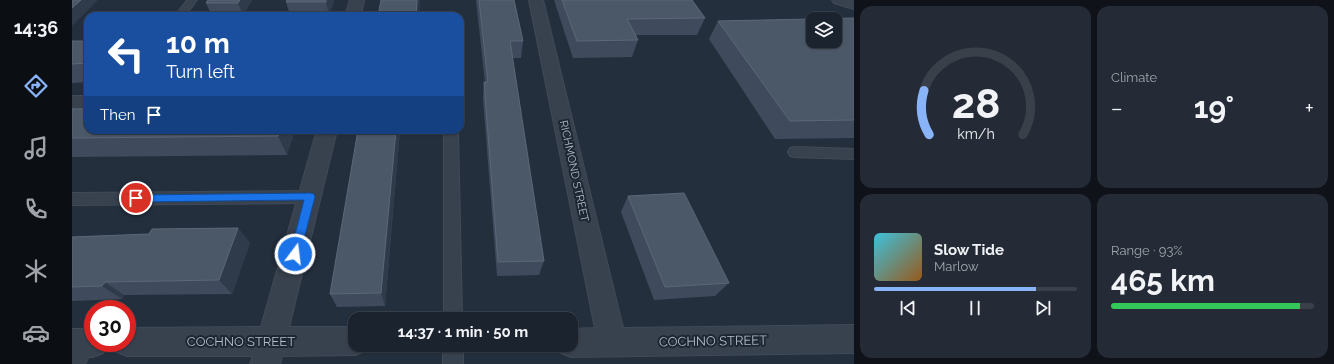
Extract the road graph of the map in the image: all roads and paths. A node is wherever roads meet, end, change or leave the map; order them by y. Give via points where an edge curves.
1 (192, 0) edge
2 (357, 0) edge
3 (536, 0) edge
4 (839, 0) edge
5 (854, 5) edge
6 (183, 12) edge
7 (354, 12) edge
8 (72, 102) edge
9 (84, 102) edge
10 (326, 134) edge
11 (451, 134) edge
12 (795, 152) dead end
13 (854, 154) edge
14 (310, 197) junction
15 (72, 199) edge
16 (452, 312) edge
17 (854, 339) edge
18 (348, 342) edge
19 (136, 343) edge
20 (578, 343) edge
21 (612, 343) junction
22 (269, 352) edge
23 (453, 352) edge
24 (453, 364) edge

1 - 6 lane
2 - 7 street
3 - 21 street, RICHMOND STREET
4 - 5 street
8 - 9 street
10 - 14 street
11 - 16 lane
12 - 13 lane
14 - 15 lane
14 - 22 street
17 - 21 street, COCHNO STREET
18 - 22 street, COCHNO STREET
19 - 22 street, COCHNO STREET
20 - 21 street, COCHNO STREET
23 - 24 lane

